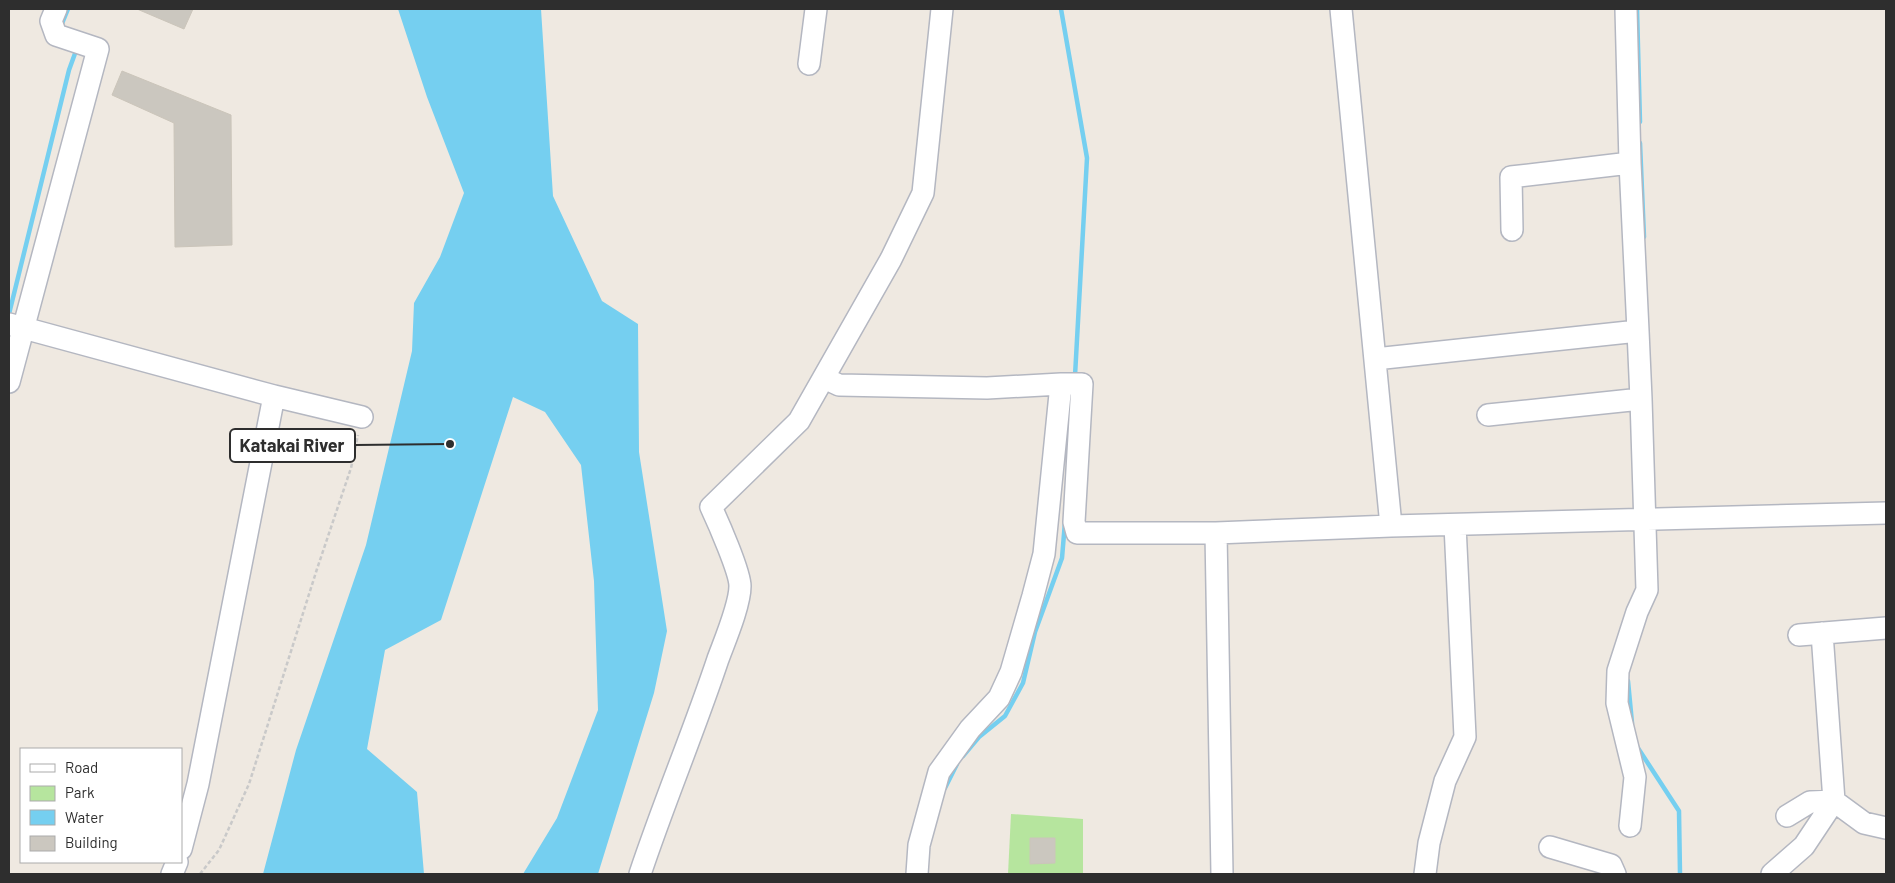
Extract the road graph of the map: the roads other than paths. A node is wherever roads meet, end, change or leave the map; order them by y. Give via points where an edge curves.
1 (56, 9) edge
2 (816, 9) edge
3 (942, 9) edge
4 (1341, 9) edge
5 (1626, 9) edge
6 (809, 64) dead end
7 (1630, 163) junction
8 (1512, 230) dead end
9 (16, 326) edge
10 (1638, 331) junction
11 (1375, 359) junction
12 (824, 378) junction
13 (9, 382) edge
14 (1061, 384) junction
15 (274, 396) junction
16 (1641, 399) junction
17 (1488, 415) dead end
18 (362, 416) road end
19 (1886, 513) edge
20 (1646, 518) junction
21 (1455, 525) junction
22 (1391, 526) junction
23 (1216, 533) junction
24 (1886, 628) edge
25 (1822, 633) junction
26 (1799, 635) dead end
27 (1834, 801) junction
28 (1788, 816) dead end
29 (1630, 826) dead end
30 (1886, 828) edge
31 (182, 845) edge
32 (1550, 847) dead end
33 (640, 874) edge
34 (917, 874) edge
35 (1222, 874) edge
36 (1425, 874) edge
37 (1615, 874) edge
38 (1772, 874) edge

1 - 9 street via 51,21 56,35 98,49
2 - 6 street
3 - 12 street via 922,193 891,259
4 - 11 street
5 - 7 street
7 - 8 street via 1512,177
7 - 10 street
9 - 13 street
9 - 15 street
10 - 11 street
10 - 16 street
11 - 22 street
12 - 14 street via 839,385 987,388
12 - 33 street via 800,421 711,507 740,585 700,712
14 - 23 street via 1082,384 1074,522 1077,533
14 - 34 street via 1044,554 1034,596 999,698 970,729 939,772 919,845
15 - 18 street
15 - 31 street via 198,784
16 - 17 street
16 - 20 street
19 - 20 street
20 - 21 street
20 - 29 street via 1647,590 1618,671 1617,703 1635,777
21 - 22 street
21 - 36 street via 1465,737 1445,781 1429,843
22 - 23 street
23 - 35 street
24 - 25 street
25 - 26 street
25 - 27 street
27 - 28 street via 1810,802
27 - 30 street via 1864,823
27 - 38 street via 1804,846
32 - 37 street via 1611,864

